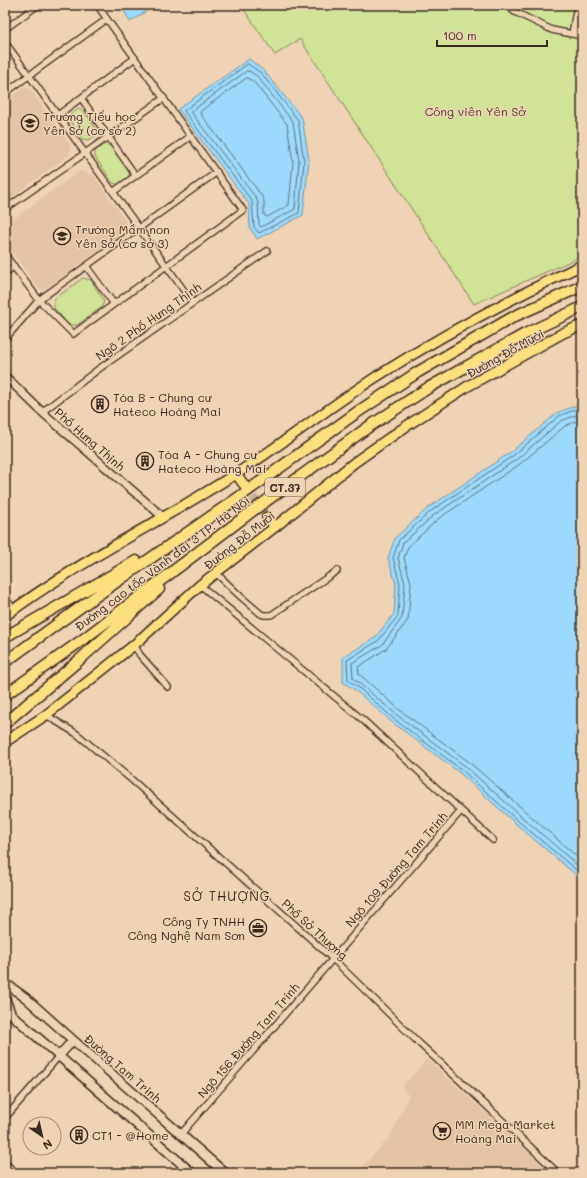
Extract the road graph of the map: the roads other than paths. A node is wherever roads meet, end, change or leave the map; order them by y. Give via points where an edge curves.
1 (38, 5) edge
2 (97, 5) edge
3 (506, 5) edge
4 (576, 5) edge
5 (581, 5) edge
6 (107, 19) junction
7 (5, 29) edge
8 (577, 35) edge
9 (5, 42) edge
10 (135, 58) junction
11 (29, 76) junction
12 (5, 93) edge
13 (81, 98) junction
14 (164, 98) junction
15 (58, 115) junction
16 (191, 136) junction
17 (108, 137) junction
18 (85, 153) junction
19 (217, 172) junction
20 (136, 176) junction
21 (114, 192) junction
22 (5, 209) edge
23 (139, 228) junction
24 (267, 251) dead end
25 (5, 255) edge
26 (582, 265) edge
27 (14, 266) junction
28 (86, 266) junction
29 (166, 266) junction
30 (5, 273) edge
31 (582, 286) edge
32 (39, 300) junction
33 (193, 303) junction
34 (114, 304) junction
35 (582, 307) edge
36 (582, 325) edge
37 (5, 339) edge
38 (5, 376) edge
39 (42, 412) junction
40 (236, 474) junction
41 (245, 486) tunnel mouth
42 (163, 517) junction
43 (267, 517) tunnel mouth
44 (274, 527) junction
45 (194, 529) junction
46 (192, 557) junction
47 (337, 571) dead end
48 (216, 573) junction
49 (200, 585) junction
50 (5, 599) edge
51 (15, 609) junction
52 (5, 616) edge
53 (5, 637) edge
54 (134, 645) junction
55 (5, 662) edge
56 (168, 686) dead end
57 (5, 695) edge
58 (46, 715) junction
59 (5, 723) edge
60 (5, 742) edge
61 (461, 811) junction
62 (493, 840) dead end
63 (333, 959) junction
64 (5, 983) edge
65 (5, 998) edge
66 (73, 1040) junction
67 (59, 1056) junction
68 (5, 1118) edge
69 (181, 1134) junction
70 (5, 1163) edge
71 (16, 1173) edge
72 (192, 1173) edge
73 (225, 1173) edge
74 (558, 1173) edge

1 - 7 street
2 - 6 street
3 - 8 street via 552,30
4 - 8 street
5 - 8 street
6 - 10 street
6 - 11 street
9 - 11 street
10 - 13 street
10 - 14 street
11 - 12 street
11 - 15 street
13 - 15 street
13 - 17 street
14 - 16 street
14 - 17 street
15 - 18 street
16 - 19 street
16 - 20 street
17 - 18 street
17 - 20 street
18 - 21 street
18 - 22 street
19 - 23 street
19 - 29 street via 243,210
20 - 21 street
21 - 23 street
23 - 28 street
23 - 29 street
24 - 33 street, Ngõ 2 Phố Hưng Thịnh
25 - 27 street
26 - 40 main road via 490,310 448,334 376,378
27 - 30 street
27 - 32 street
28 - 32 street
28 - 34 street
29 - 33 street
29 - 34 street
31 - 45 highway, Đường cao tốc Vành đai 3 TP. Hà Nội / CT.37 via 515,316 418,372 356,413
32 - 34 street via 72,334
32 - 37 street
33 - 39 street, Ngõ 2 Phố Hưng Thịnh
35 - 46 highway, Đường cao tốc Vành đai 3 TP. Hà Nội / CT.37 via 525,334 428,388 312,467
36 - 44 main road, Đường Đỗ Mười via 468,386 405,426 355,462
38 - 39 street, Phố Hưng Thịnh
39 - 42 street, Phố Hưng Thịnh
40 - 41 main road
40 - 42 main road
42 - 51 main road via 70,572
43 - 44 main road
44 - 48 main road, Đường Đỗ Mười
45 - 53 highway
45 - 55 highway, Đường cao tốc Vành đai 3 TP. Hà Nội / CT.37 via 88,601
46 - 57 highway, Đường cao tốc Vành đai 3 TP. Hà Nội / CT.37
46 - 59 highway via 77,662
47 - 48 street via 268,616 262,614
48 - 49 main road, Đường Đỗ Mười
49 - 54 main road, Đường Đỗ Mười
49 - 61 street via 363,720
50 - 51 street
51 - 52 main road
54 - 56 street
54 - 58 main road, Đường Đỗ Mười
58 - 60 main road, Đường Đỗ Mười
58 - 63 street, Phố Sở Thượng via 77,734 132,780
61 - 62 street
61 - 63 street, Ngõ 109 Đường Tam Trinh
63 - 69 street, Ngõ 156 Đường Tam Trinh
63 - 74 street, Phố Sở Thượng
64 - 66 main road, Đường Tam Trinh
65 - 67 main road via 11,1014
66 - 67 main road
66 - 69 main road, Đường Tam Trinh
67 - 68 street
67 - 72 main road
69 - 73 main road, Đường Tam Trinh
70 - 71 street

